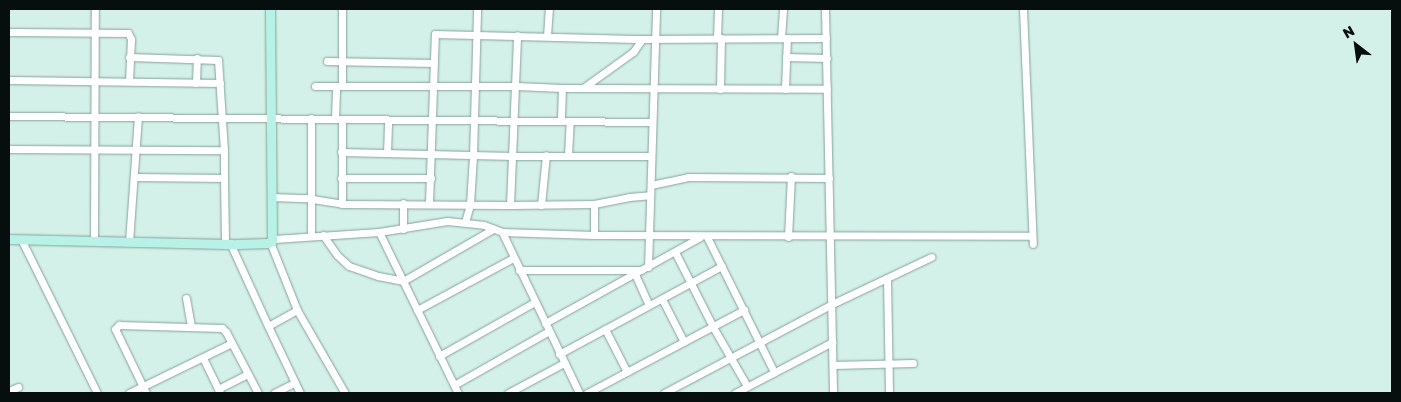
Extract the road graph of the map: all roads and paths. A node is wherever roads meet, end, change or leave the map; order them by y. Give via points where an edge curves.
1 (94, 9) edge
2 (270, 9) edge
3 (342, 9) edge
4 (477, 9) edge
5 (549, 9) edge
6 (656, 9) edge
7 (718, 9) edge
8 (783, 9) edge
9 (825, 9) edge
10 (1023, 9) edge
11 (9, 32) edge
12 (94, 32) junction
13 (477, 34) junction
14 (517, 36) junction
15 (547, 36) junction
16 (719, 38) junction
17 (784, 38) junction
18 (826, 38) junction
19 (642, 39) junction
20 (655, 39) junction
21 (129, 57) junction
22 (786, 57) junction
23 (197, 58) junction
24 (826, 58) junction
25 (327, 61) dead end
26 (343, 61) junction
27 (434, 62) junction
28 (9, 80) edge
29 (94, 81) junction
30 (129, 81) junction
31 (196, 83) junction
32 (220, 83) junction
33 (315, 86) dead end
34 (339, 86) junction
35 (433, 86) junction
36 (516, 86) junction
37 (476, 87) junction
38 (562, 88) junction
39 (583, 88) junction
40 (654, 88) junction
41 (720, 89) junction
42 (785, 89) junction
43 (827, 89) junction
44 (9, 116) edge
45 (95, 116) junction
46 (138, 116) junction
47 (222, 117) junction
48 (272, 118) junction
49 (311, 118) junction
50 (338, 119) junction
51 (388, 120) junction
52 (432, 120) junction
53 (515, 120) junction
54 (561, 120) junction
55 (475, 121) junction
56 (570, 121) junction
57 (652, 122) junction
58 (9, 149) edge
59 (94, 149) junction
60 (136, 150) junction
61 (224, 150) junction
62 (341, 152) junction
63 (387, 152) junction
64 (431, 154) junction
65 (546, 155) junction
66 (568, 155) junction
67 (473, 156) junction
68 (514, 156) junction
69 (651, 156) junction
70 (134, 176) junction
71 (791, 176) junction
72 (224, 178) junction
73 (341, 178) junction
74 (431, 178) junction
75 (829, 178) junction
76 (650, 184) junction
77 (650, 195) junction
78 (272, 197) junction
79 (310, 199) junction
80 (403, 203) junction
81 (429, 203) junction
82 (342, 204) junction
83 (470, 204) junction
84 (594, 204) junction
85 (542, 205) junction
86 (510, 206) junction
87 (465, 222) junction
88 (403, 229) junction
89 (494, 229) junction
90 (379, 232) junction
91 (502, 232) junction
92 (323, 235) junction
93 (594, 235) junction
94 (311, 236) junction
95 (649, 236) junction
96 (831, 236) junction
97 (704, 237) junction
98 (788, 237) junction
99 (9, 239) edge
100 (21, 239) junction
101 (94, 241) junction
102 (272, 241) junction
103 (129, 242) junction
104 (227, 243) junction
105 (675, 252) junction
106 (931, 257) dead end
107 (513, 258) junction
108 (722, 266) junction
109 (646, 268) junction
110 (519, 270) junction
111 (635, 274) junction
112 (887, 278) junction
113 (403, 281) junction
114 (692, 284) junction
115 (186, 298) dead end
116 (662, 300) junction
117 (535, 302) junction
118 (832, 304) junction
119 (649, 306) junction
120 (297, 310) junction
121 (417, 310) junction
122 (744, 310) junction
123 (545, 323) junction
124 (191, 326) junction
125 (268, 326) junction
126 (713, 327) junction
127 (605, 329) junction
128 (549, 331) junction
129 (759, 341) junction
130 (684, 342) junction
131 (832, 342) junction
132 (232, 343) junction
133 (559, 354) junction
134 (439, 356) junction
135 (203, 358) junction
136 (730, 358) junction
137 (564, 363) junction
138 (890, 364) junction
139 (913, 364) dead end
140 (832, 366) junction
141 (627, 372) junction
142 (774, 372) junction
143 (247, 374) junction
144 (294, 383) junction
145 (454, 385) junction
146 (18, 387) dead end
147 (144, 390) edge
148 (9, 391) edge
149 (219, 391) edge
150 (741, 391) edge
151 (94, 392) edge
152 (130, 393) edge
153 (258, 393) edge
154 (274, 393) edge
155 (300, 393) edge
156 (345, 393) edge
157 (458, 393) edge
158 (510, 393) edge
159 (579, 393) edge
160 (586, 393) edge
161 (664, 393) edge
162 (833, 393) edge
163 (889, 393) edge

1 - 12 street
2 - 48 main road
3 - 26 street
4 - 13 street
5 - 15 street
6 - 20 street
7 - 16 street
8 - 17 street
9 - 18 street
10 - 96 street via 1033,240
11 - 12 street
12 - 21 street via 128,33 131,38
12 - 29 street
13 - 14 street
13 - 27 street via 435,34
13 - 37 street
14 - 15 street
14 - 36 street
15 - 19 street
16 - 17 street
16 - 20 street
16 - 41 street
17 - 18 street
17 - 22 street
18 - 24 street
19 - 20 street
19 - 39 street via 633,52
20 - 40 street
21 - 23 street
21 - 30 street
22 - 24 street
22 - 42 street
23 - 31 street
23 - 32 street via 218,60
24 - 43 street
25 - 26 street
26 - 27 street
26 - 34 street
27 - 35 street
28 - 29 street
29 - 30 street
29 - 45 street
30 - 31 street
31 - 32 street
32 - 47 street
33 - 34 street
34 - 35 street
34 - 50 street
35 - 37 street
35 - 52 street
36 - 37 street
36 - 38 street
36 - 53 street
37 - 55 street
38 - 39 street
38 - 54 street
39 - 40 street
40 - 41 street
40 - 57 street
41 - 42 street
42 - 43 street
43 - 75 street
44 - 45 street
45 - 46 street
45 - 59 street
46 - 47 street
46 - 60 street
47 - 48 street
47 - 61 street
48 - 49 street
48 - 78 main road
49 - 50 street
49 - 79 street
50 - 51 street
50 - 62 street
51 - 52 street
51 - 63 street
52 - 55 street
52 - 64 street
53 - 54 street
53 - 55 street
53 - 68 street
54 - 56 street
55 - 67 street
56 - 57 street
56 - 66 street
57 - 69 street
58 - 59 street
59 - 60 street
59 - 101 street
60 - 61 street
60 - 70 street
61 - 72 street
62 - 63 street
62 - 73 street
63 - 64 street
64 - 67 street
64 - 74 street
65 - 66 street
65 - 68 street
65 - 85 street
66 - 69 street
67 - 68 street
67 - 83 street
68 - 86 street
69 - 76 street
70 - 72 street
70 - 103 street
71 - 75 street
71 - 76 street via 688,177
71 - 98 street
72 - 104 street
73 - 74 street
73 - 82 street
74 - 81 street
75 - 96 street
76 - 77 street
77 - 84 street
77 - 95 street
78 - 79 street
78 - 102 main road
79 - 82 street
79 - 94 street
80 - 81 street
80 - 82 street
80 - 88 street
81 - 83 street
83 - 86 street
83 - 87 street
84 - 85 street
84 - 93 street
85 - 86 street
87 - 88 street
87 - 89 street
88 - 90 street
89 - 91 street
89 - 113 street
90 - 92 street
90 - 113 street
91 - 93 street
91 - 107 street
92 - 94 street
92 - 113 street via 349,266
93 - 95 street
94 - 102 street
95 - 97 street
95 - 109 street
96 - 98 street
96 - 118 street
97 - 98 street
97 - 105 street
97 - 108 street
99 - 100 main road
100 - 101 main road
100 - 151 street
101 - 103 main road
102 - 104 main road
102 - 120 street
103 - 104 main road
104 - 125 street
105 - 109 street
105 - 114 street
106 - 112 street
107 - 110 street
107 - 121 street
108 - 114 street
108 - 122 street
109 - 110 street
109 - 111 street
110 - 117 street
111 - 119 street
111 - 123 street
112 - 118 street
112 - 138 street
113 - 121 street
114 - 116 street
114 - 126 street
115 - 124 street
116 - 119 street
116 - 130 street
117 - 123 street
117 - 134 street
118 - 129 street
118 - 131 street
119 - 127 street
120 - 125 street
120 - 156 street
121 - 134 street
122 - 126 street
122 - 129 street
123 - 128 street
124 - 132 street via 222,328
124 - 147 street via 119,324 114,327
125 - 144 street
126 - 130 street
126 - 136 street
127 - 133 street
127 - 141 street
128 - 133 street
128 - 145 street
129 - 136 street
129 - 142 street
130 - 141 street
131 - 140 street
131 - 142 street
132 - 135 street
132 - 143 street
133 - 137 street
134 - 145 street
135 - 147 street
135 - 149 street
136 - 150 street
136 - 161 street
137 - 158 street
137 - 159 street
138 - 139 street
138 - 140 street
138 - 163 street
140 - 162 street
141 - 160 street
142 - 150 street
143 - 149 street
143 - 153 street
144 - 154 street
144 - 155 street
145 - 157 street
146 - 148 street
147 - 152 street

